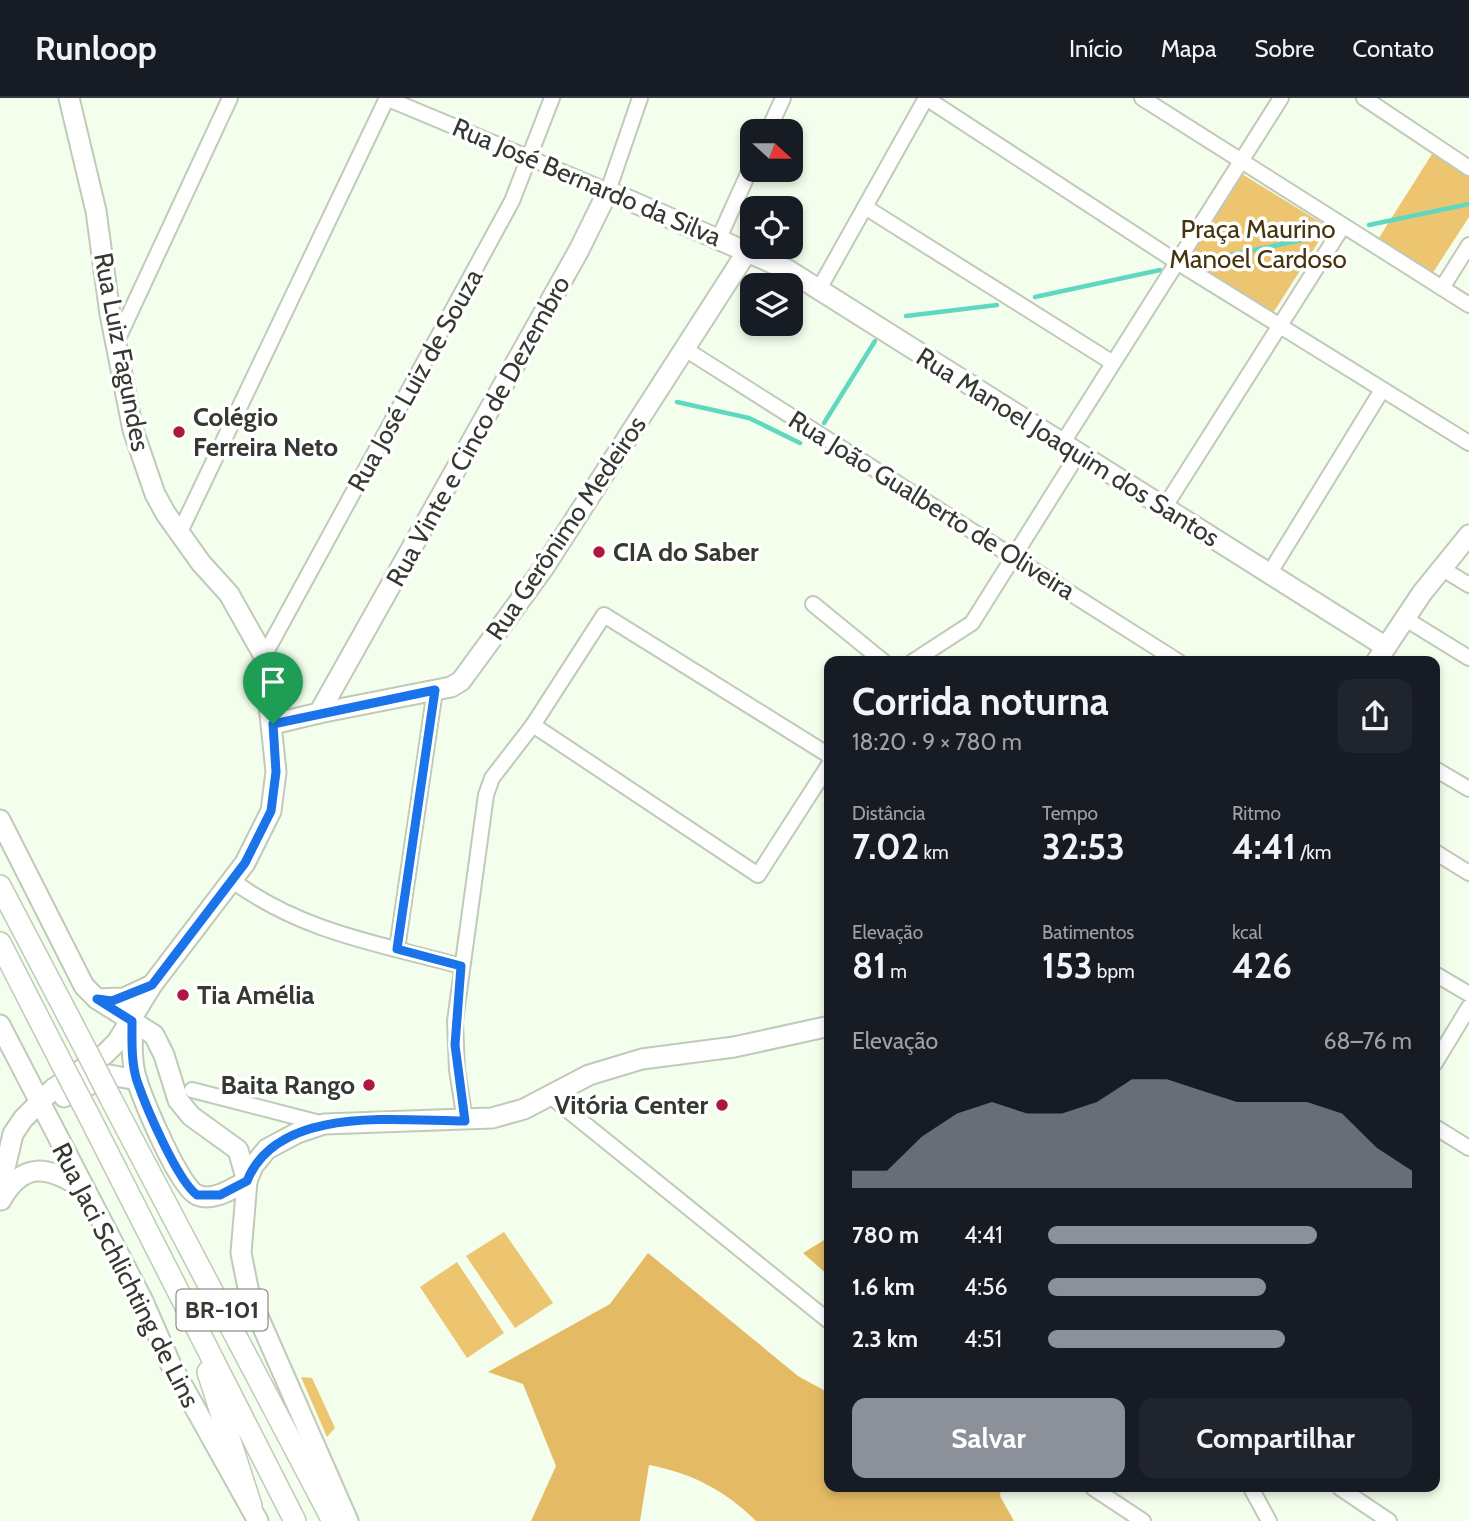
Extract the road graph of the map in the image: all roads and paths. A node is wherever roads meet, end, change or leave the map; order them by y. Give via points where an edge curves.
1 (69, 98) edge
2 (230, 98) edge
3 (387, 98) edge
4 (552, 98) edge
5 (640, 98) edge
6 (783, 98) edge
7 (926, 98) edge
8 (1142, 98) edge
9 (1281, 98) edge
10 (1364, 98) edge
11 (773, 119) edge
12 (531, 159) junction
13 (1240, 162) junction
14 (1469, 167) edge
15 (744, 182) edge
16 (608, 191) junction
17 (865, 207) junction
18 (1343, 226) junction
19 (719, 237) junction
20 (1469, 245) edge
21 (740, 246) edge
22 (742, 259) edge
23 (764, 259) edge
24 (1177, 262) junction
25 (1442, 288) junction
26 (819, 289) junction
27 (1469, 304) edge
28 (1279, 327) junction
29 (116, 343) junction
30 (685, 349) junction
31 (1114, 363) junction
32 (1382, 390) junction
33 (1469, 443) edge
34 (1070, 449) junction
35 (1164, 508) junction
36 (179, 534) junction
37 (1469, 536) edge
38 (1015, 556) junction
39 (1441, 568) junction
40 (1269, 574) junction
41 (1469, 585) edge
42 (813, 604) dead end
43 (1404, 618) junction
44 (1381, 654) edge
45 (264, 656) junction
46 (877, 656) edge
47 (921, 656) edge
48 (1170, 656) edge
49 (1469, 658) edge
50 (435, 690) junction
51 (319, 713) junction
52 (273, 724) junction
53 (533, 725) junction
54 (824, 752) edge
55 (1440, 772) edge
56 (824, 773) edge
57 (1469, 789) edge
58 (0, 820) edge
59 (1440, 855) edge
60 (1469, 873) edge
61 (233, 881) junction
62 (0, 886) edge
63 (0, 943) edge
64 (397, 949) junction
65 (461, 966) junction
66 (1440, 977) edge
67 (152, 985) junction
68 (1469, 994) edge
69 (97, 999) junction
70 (1469, 1007) edge
71 (132, 1021) junction
72 (0, 1026) edge
73 (824, 1027) edge
74 (1440, 1055) edge
75 (21, 1068) junction
76 (137, 1080) junction
77 (192, 1090) dead end
78 (549, 1095) junction
79 (39, 1103) junction
80 (465, 1121) junction
81 (324, 1124) junction
82 (1440, 1131) edge
83 (13, 1134) junction
84 (1469, 1148) edge
85 (247, 1181) junction
86 (82, 1188) junction
87 (0, 1189) edge
88 (0, 1201) edge
89 (188, 1310) junction
90 (824, 1317) edge
91 (1099, 1492) edge
92 (1253, 1492) edge
93 (1346, 1492) edge
94 (255, 1513) edge
95 (331, 1518) edge
96 (295, 1521) edge
97 (348, 1521) edge
98 (1143, 1521) edge
99 (1269, 1521) edge
100 (1389, 1521) edge

1 - 29 main road, Rua Luiz Fagundes via 96,211
2 - 29 street
3 - 12 street, Rua José Bernardo da Silva
3 - 36 street
4 - 12 street, Rua José Luiz de Souza
5 - 16 street, Rua Vinte e Cinco de Dezembro
6 - 11 street
7 - 17 street
7 - 24 street
8 - 13 street
9 - 13 street
10 - 14 street
12 - 16 street, Rua José Bernardo da Silva
12 - 45 street, Rua José Luiz de Souza via 492,240
13 - 18 street
13 - 24 street
15 - 19 street
16 - 19 main road, Rua José Bernardo da Silva
16 - 51 main road, Rua Vinte e Cinco de Dezembro
17 - 26 street
17 - 31 street
18 - 25 street
18 - 28 street
19 - 21 main road, Rua José Bernardo da Silva
20 - 25 street
22 - 30 main road, Rua Gerônimo Medeiros
23 - 26 main road, Rua Manoel Joaquim dos Santos
24 - 28 street
24 - 31 street
25 - 27 street
26 - 34 main road, Rua Manoel Joaquim dos Santos
28 - 32 street
28 - 35 street
29 - 36 main road, Rua Luiz Fagundes via 147,474
30 - 38 street, Rua João Gualberto de Oliveira
30 - 50 main road, Rua Gerônimo Medeiros via 543,569 469,672 451,687
31 - 34 street
32 - 33 street
32 - 40 street
34 - 35 main road, Rua Manoel Joaquim dos Santos
34 - 38 street
35 - 40 main road, Rua Manoel Joaquim dos Santos
36 - 45 main road, Rua Luiz Fagundes via 229,594
37 - 39 main road
38 - 47 street via 972,623
38 - 48 street, Rua João Gualberto de Oliveira
39 - 41 street
39 - 43 main road
40 - 44 main road, Rua Manoel Joaquim dos Santos
42 - 46 street
43 - 44 main road
43 - 49 street
45 - 52 main road, Rua Luiz Fagundes
50 - 51 main road, Rua Gerônimo Medeiros
50 - 64 street
51 - 52 main road
52 - 61 main road, Rua Luiz Fagundes via 276,772 271,811
53 - 54 street via 604,615
53 - 56 street via 758,876
53 - 65 street via 492,778 486,795
55 - 57 street
58 - 69 main road via 83,986
59 - 60 street
61 - 64 street via 304,923
61 - 67 main road, Rua Luiz Fagundes
62 - 95 highway, BR-101, bridge
63 - 89 highway, BR-101, bridge
64 - 65 street
65 - 80 street via 455,1045
66 - 68 street
67 - 69 main road via 112,1001
67 - 71 main road, Rua Luiz Fagundes
69 - 71 main road
70 - 74 street
71 - 76 main road
71 - 79 main road, Rua Luiz Fagundes via 105,1054
71 - 85 main road via 160,1044 184,1108 238,1150
72 - 75 main road, Rua Jaci Schlichting de Lins
73 - 78 main road via 734,1047 642,1059 589,1075
75 - 79 main road, Rua Jaci Schlichting de Lins
75 - 83 main road
76 - 79 main road via 110,1075 59,1100
76 - 85 main road via 188,1189 210,1197
77 - 81 street
78 - 80 main road via 503,1116
78 - 90 street
79 - 83 main road, Rua Luiz Fagundes
79 - 86 main road, Rua Jaci Schlichting de Lins
80 - 81 main road
81 - 85 main road via 267,1149
82 - 84 street
83 - 87 main road, Rua Luiz Fagundes
85 - 97 main road via 241,1253 250,1298
86 - 88 main road via 54,1172 27,1172
86 - 94 main road, Rua Jaci Schlichting de Lins via 209,1437
89 - 94 highway
89 - 96 highway, BR-101
91 - 98 street
92 - 99 street
93 - 100 street

